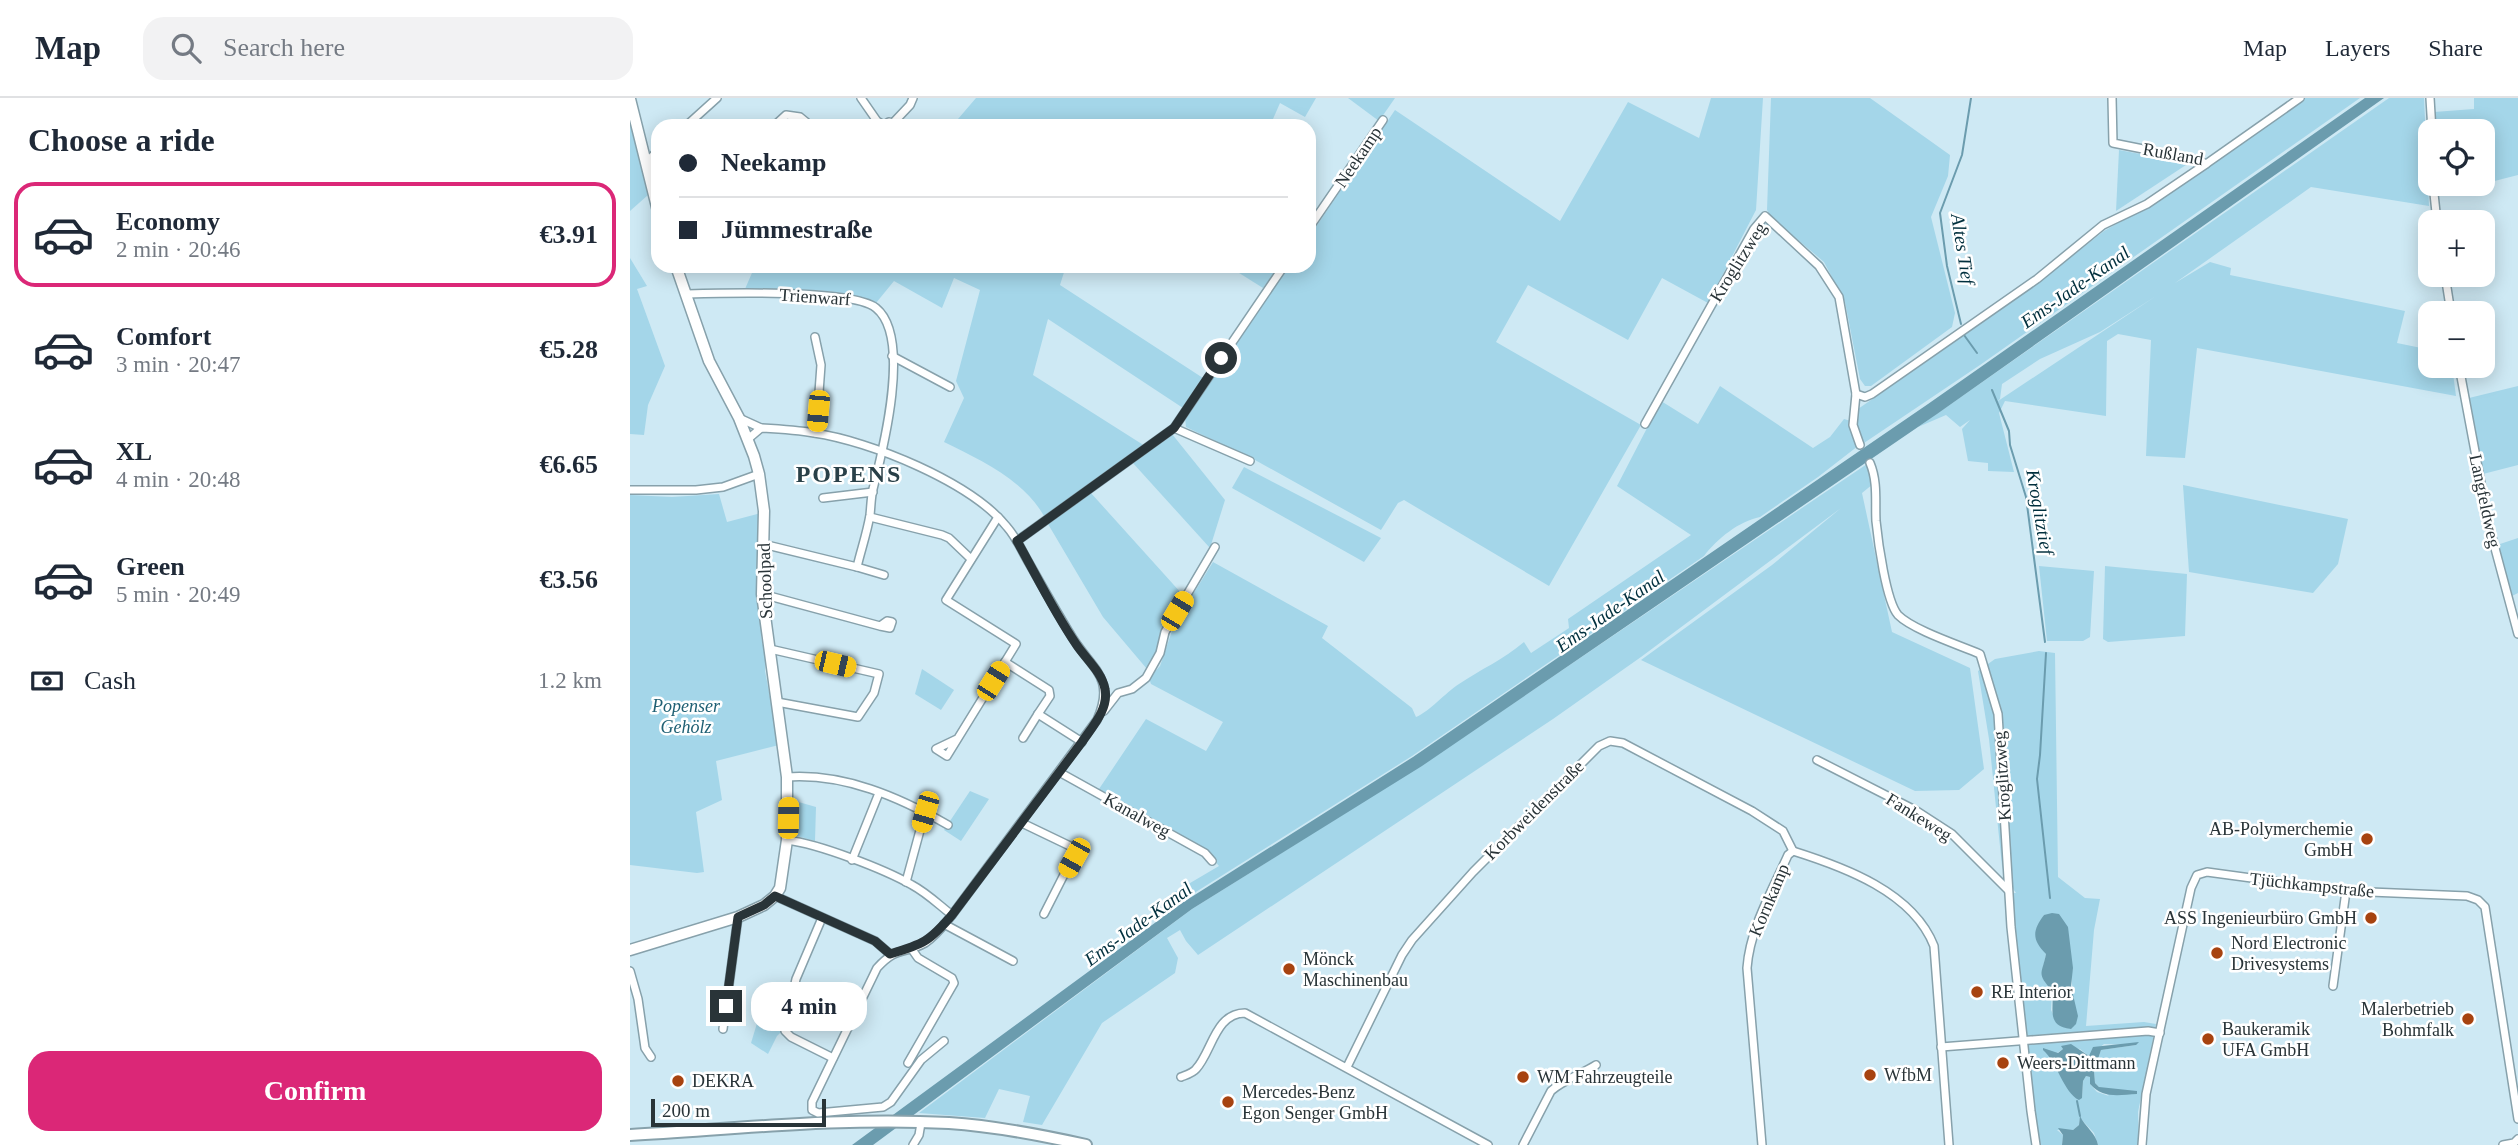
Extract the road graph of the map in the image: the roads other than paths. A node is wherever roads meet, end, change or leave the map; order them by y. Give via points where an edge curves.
1 (717, 98) edge
2 (861, 98) edge
3 (913, 98) edge
4 (2112, 98) edge
5 (2300, 98) edge
6 (2430, 98) edge
7 (630, 99) edge
8 (694, 119) edge
9 (782, 119) edge
10 (802, 119) edge
11 (876, 119) edge
12 (897, 119) edge
13 (2431, 119) edge
14 (1383, 120) dead end
15 (651, 157) edge
16 (646, 162) junction
17 (2206, 164) junction
18 (651, 182) edge
19 (1316, 218) edge
20 (678, 273) edge
21 (1279, 273) edge
22 (686, 294) junction
23 (815, 337) dead end
24 (892, 356) junction
25 (2461, 378) edge
26 (950, 387) dead end
27 (1856, 394) junction
28 (739, 418) junction
29 (1645, 424) dead end
30 (761, 428) junction
31 (1174, 428) junction
32 (816, 433) junction
33 (748, 439) junction
34 (1860, 445) dead end
35 (883, 453) junction
36 (1250, 461) dead end
37 (1870, 463) dead end
38 (759, 474) junction
39 (630, 490) edge
40 (873, 492) junction
41 (823, 498) dead end
42 (870, 517) junction
43 (998, 517) junction
44 (1017, 541) junction
45 (763, 544) junction
46 (1215, 547) dead end
47 (971, 559) junction
48 (857, 567) junction
49 (884, 575) dead end
50 (762, 594) junction
51 (880, 626) dead end
52 (2518, 634) edge
53 (769, 649) junction
54 (1005, 663) junction
55 (1102, 680) junction
56 (1118, 692) junction
57 (777, 702) junction
58 (1038, 713) junction
59 (1097, 720) junction
60 (957, 738) dead end
61 (1023, 738) dead end
62 (1082, 742) junction
63 (1818, 760) dead end
64 (1059, 772) junction
65 (787, 776) junction
66 (879, 793) junction
67 (925, 812) junction
68 (1022, 823) junction
69 (948, 825) dead end
70 (787, 840) junction
71 (1793, 851) junction
72 (852, 860) junction
73 (1212, 861) dead end
74 (906, 882) junction
75 (2009, 890) junction
76 (2346, 891) junction
77 (775, 896) junction
78 (1044, 914) dead end
79 (952, 915) junction
80 (738, 917) junction
81 (822, 918) junction
82 (944, 924) junction
83 (911, 948) junction
84 (630, 950) edge
85 (890, 954) junction
86 (1013, 961) dead end
87 (630, 971) edge
88 (2333, 986) dead end
89 (723, 1028) dead end
90 (2160, 1034) junction
91 (944, 1041) dead end
92 (2024, 1041) junction
93 (1941, 1047) junction
94 (651, 1057) dead end
95 (833, 1058) junction
96 (908, 1063) dead end
97 (1596, 1065) dead end
98 (1347, 1067) junction
99 (1181, 1077) dead end
100 (2518, 1119) edge
101 (919, 1123) junction
102 (630, 1135) edge
103 (2518, 1139) edge
104 (913, 1145) edge
105 (1086, 1145) edge
106 (1488, 1145) edge
107 (1523, 1145) edge
108 (1762, 1145) edge
109 (1950, 1145) edge
110 (2036, 1145) edge
111 (2142, 1145) edge
112 (2503, 1145) edge

1 - 8 street
2 - 11 street
3 - 12 street
4 - 17 street, Rußland via 2113,143
5 - 17 street, Rußland
6 - 13 street
7 - 16 street
9 - 10 street via 786,115
14 - 19 street, Neekamp
15 - 16 street
16 - 18 street
17 - 27 street via 2147,204 2103,225 2037,279 1872,394
20 - 22 street, Schoolpad
21 - 31 street
22 - 24 street, Trienwarf via 861,300 887,321
22 - 28 street, Schoolpad via 709,362
23 - 32 street via 821,365
24 - 26 street
24 - 35 street, Trienwarf via 893,392
25 - 52 street, Langfeldweg via 2489,526
27 - 29 street, Kroglitzweg via 1839,298 1819,266 1765,216
27 - 34 street, Kroglitzweg via 1853,425
28 - 30 street
28 - 33 street, Schoolpad
30 - 32 street
30 - 33 street
31 - 36 street
31 - 44 street
32 - 35 street
33 - 38 street, Schoolpad
35 - 40 street, Trienwarf
35 - 43 street via 961,488
37 - 75 street, Kroglitzweg via 1883,565 1894,610 1924,630 1980,654 1998,714
38 - 39 street via 723,487
38 - 45 street, Schoolpad
40 - 41 street
40 - 42 street, Trienwarf
42 - 47 street via 942,535
42 - 48 street, Trienwarf
43 - 44 street
43 - 47 street
44 - 55 street via 1075,643
45 - 48 street
45 - 50 street, Schoolpad
46 - 56 street via 1165,632 1146,678 1132,689
47 - 54 street via 946,600 1016,644
48 - 49 street
50 - 51 street
50 - 53 street, Schoolpad
53 - 57 street, Schoolpad
53 - 57 street via 879,674 874,693 858,718
54 - 58 street via 1049,690
54 - 60 street
55 - 56 street
55 - 59 street via 1106,691
56 - 59 street
57 - 65 street, Schoolpad
58 - 61 street
58 - 62 street
59 - 62 street
62 - 64 street
63 - 75 street, Fankeweg via 1952,834
64 - 68 street
64 - 73 street, Kanalweg
65 - 66 street via 839,779
65 - 70 street, Schoolpad
66 - 67 street
66 - 72 street
67 - 69 street
67 - 74 street
68 - 78 street via 1072,847 1075,853
68 - 79 street
70 - 72 street
70 - 77 street, Schoolpad
71 - 93 street, Kornkamp via 1868,879 1924,926 1934,946
71 - 98 street, Korbweidenstraße via 1783,831 1731,799 1623,743 1609,741 1473,872 1412,940
71 - 108 street, Kornkamp via 1748,955
72 - 74 street
74 - 79 street
75 - 92 street, Kroglitzweg
76 - 88 street
76 - 90 street, Tjüchkampstraße via 2207,872 2197,875
76 - 100 street, Tjüchkampstraße via 2467,896 2483,903
77 - 80 street
77 - 81 street
79 - 82 street
80 - 84 street
80 - 89 street
81 - 85 street via 875,941
81 - 95 street via 796,979 785,1031
82 - 83 street via 932,938
82 - 86 street
83 - 85 street
83 - 96 street via 954,984
85 - 95 street via 877,968
87 - 94 street via 645,1048
90 - 92 street via 2148,1031
90 - 111 street, Tjüchkampstraße via 2144,1105
91 - 95 street via 926,1055 883,1107 818,1113 811,1105
92 - 93 street
92 - 110 street, Kroglitzweg
93 - 109 street, Kornkamp
97 - 107 street via 1551,1091
98 - 99 street via 1256,1018 1237,1013 1222,1024 1195,1071
98 - 106 street
101 - 102 main road
101 - 104 street
101 - 105 main road via 969,1125
103 - 112 street

